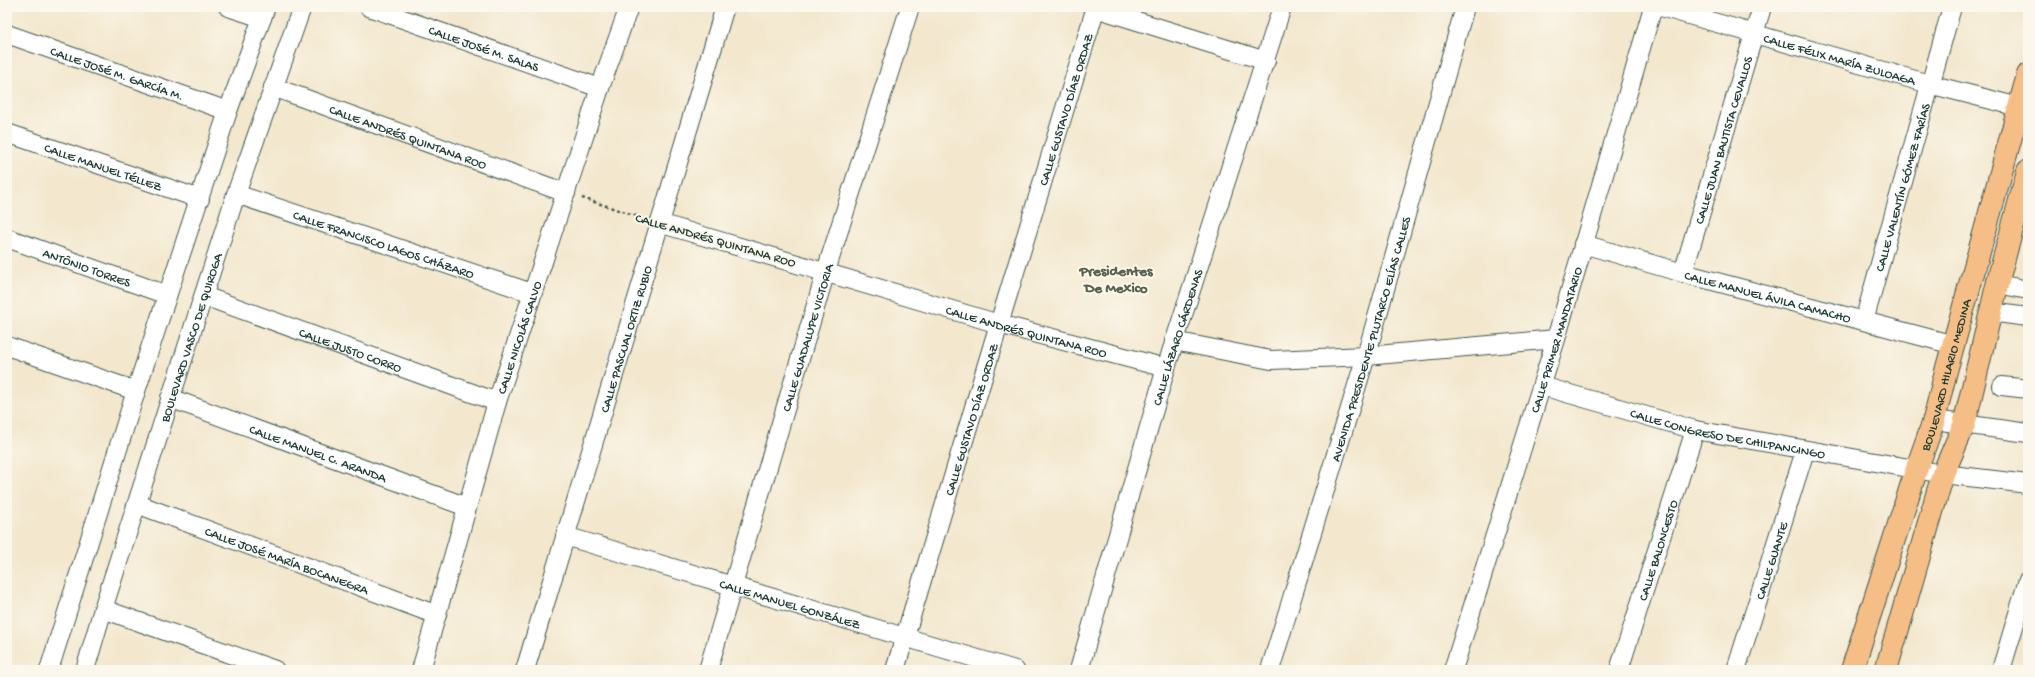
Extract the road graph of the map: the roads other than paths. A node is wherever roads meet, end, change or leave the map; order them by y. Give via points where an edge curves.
1 (228, 7) edge
2 (302, 7) edge
3 (369, 7) edge
4 (629, 7) edge
5 (726, 7) edge
6 (910, 7) edge
7 (1095, 7) edge
8 (1282, 7) edge
9 (1465, 7) edge
10 (1653, 7) edge
11 (1661, 7) edge
12 (1762, 7) edge
13 (1952, 7) edge
14 (264, 12) edge
15 (7, 34) edge
16 (1754, 34) junction
17 (1266, 61) junction
18 (2028, 75) edge
19 (1929, 84) junction
20 (273, 87) junction
21 (600, 88) junction
22 (2019, 107) junction
23 (228, 111) junction
24 (7, 133) edge
25 (2028, 171) edge
26 (566, 193) junction
27 (236, 194) junction
28 (200, 199) junction
29 (659, 223) junction
30 (7, 238) edge
31 (1583, 244) junction
32 (826, 271) junction
33 (1684, 273) junction
34 (1998, 284) junction
35 (2028, 290) edge
36 (532, 293) junction
37 (167, 295) junction
38 (204, 296) junction
39 (1990, 312) junction
40 (2028, 317) edge
41 (1864, 322) junction
42 (999, 324) junction
43 (1556, 339) junction
44 (1174, 341) junction
45 (1954, 345) junction
46 (8, 350) edge
47 (1366, 356) junction
48 (1166, 368) junction
49 (1542, 386) junction
50 (2002, 386) dead end
51 (2028, 390) edge
52 (136, 391) junction
53 (170, 398) junction
54 (497, 402) junction
55 (1934, 420) junction
56 (1964, 425) junction
57 (1695, 430) junction
58 (2028, 433) edge
59 (1805, 451) junction
60 (1917, 468) junction
61 (1943, 474) junction
62 (2028, 484) edge
63 (137, 504) junction
64 (467, 507) junction
65 (565, 536) junction
66 (2028, 580) edge
67 (734, 588) junction
68 (103, 609) junction
69 (437, 615) junction
70 (905, 639) junction
71 (49, 670) edge
72 (85, 670) edge
73 (275, 670) edge
74 (421, 670) edge
75 (525, 670) edge
76 (708, 670) edge
77 (895, 670) edge
78 (1015, 670) edge
79 (1079, 670) edge
80 (1270, 670) edge
81 (1453, 670) edge
82 (1619, 670) edge
83 (1736, 670) edge
84 (1852, 670) edge
85 (1886, 670) edge
86 (2001, 670) edge

1 - 14 street
2 - 20 street, BOULEVARD VASCO DE QUIROGA
3 - 21 street, CALLE JOSÉ M. SALAS
4 - 21 street, CALLE NICOLÁS CALVO
5 - 29 street, CALLE PASCUAL ORTIZ RUBIO
6 - 32 street, CALLE GUADALUPE VICTORIA
7 - 17 street
7 - 42 street, CALLE GUSTAVO DÍAZ ORDAZ
8 - 17 street, CALLE LÁZARO CÁRDENAS
9 - 47 street, AVENIDA PRESIDENTE PLUTARCO ELÍAS CALLES
10 - 31 street, CALLE PRIMER MANDATARIO
11 - 16 street, CALLE FÉLIX MARÍA ZULOAGA
12 - 16 street, CALLE JUAN BAUTISTA CEVALLOS
13 - 19 street, CALLE VALENTÍN GÓMEZ FARÍAS
14 - 23 street
15 - 23 street, CALLE JOSÉ M. GARCÍA M.
16 - 19 street, CALLE FÉLIX MARÍA ZULOAGA
16 - 33 street, CALLE JUAN BAUTISTA CEVALLOS
17 - 44 street, CALLE LÁZARO CÁRDENAS
18 - 22 main road, BOULEVARD HILARIO MEDINA
19 - 22 street, CALLE FÉLIX MARÍA ZULOAGA
19 - 41 street, CALLE VALENTÍN GÓMEZ FARÍAS
20 - 26 street, CALLE ANDRÉS QUINTANA ROO
20 - 27 street, BOULEVARD VASCO DE QUIROGA
21 - 26 street, CALLE NICOLÁS CALVO
22 - 45 main road, BOULEVARD HILARIO MEDINA
23 - 28 street
24 - 28 street, CALLE MANUEL TÉLLEZ
25 - 34 main road, BOULEVARD HILARIO MEDINA
26 - 36 street, CALLE NICOLÁS CALVO
27 - 36 street, CALLE FRANCISCO LAGOS CHÁZARO
27 - 38 street, BOULEVARD VASCO DE QUIROGA
28 - 37 street
29 - 32 street, CALLE ANDRÉS QUINTANA ROO
29 - 65 street, CALLE PASCUAL ORTIZ RUBIO
30 - 37 street, ANTÔNIO TORRES
31 - 33 street, CALLE MANUEL ÁVILA CAMACHO
31 - 43 street, CALLE PRIMER MANDATARIO
32 - 42 street, CALLE ANDRÉS QUINTANA ROO
32 - 67 street, CALLE GUADALUPE VICTORIA
33 - 41 street, CALLE MANUEL ÁVILA CAMACHO
34 - 35 street
34 - 39 main road, BOULEVARD HILARIO MEDINA
36 - 54 street, CALLE NICOLÁS CALVO
37 - 52 street
38 - 53 street, BOULEVARD VASCO DE QUIROGA
38 - 54 street, CALLE JUSTO CORRO
39 - 40 street
39 - 56 main road, BOULEVARD HILARIO MEDINA
41 - 45 street, CALLE MANUEL ÁVILA CAMACHO
42 - 48 street, CALLE ANDRÉS QUINTANA ROO
42 - 70 street, CALLE GUSTAVO DÍAZ ORDAZ
43 - 47 street
43 - 49 street, CALLE PRIMER MANDATARIO
44 - 47 street via 1271,360
44 - 48 street, CALLE LÁZARO CÁRDENAS
45 - 55 main road, BOULEVARD HILARIO MEDINA
46 - 52 street
47 - 80 street, AVENIDA PRESIDENTE PLUTARCO ELÍAS CALLES
48 - 79 street, CALLE LÁZARO CÁRDENAS
49 - 57 street, CALLE CONGRESO DE CHILPANCINGO
49 - 81 street, CALLE PRIMER MANDATARIO
50 - 51 street
52 - 71 street
53 - 63 street, BOULEVARD VASCO DE QUIROGA
53 - 64 street, CALLE MANUEL C. ARANDA
54 - 64 street, CALLE NICOLÁS CALVO
55 - 56 street
55 - 60 main road, BOULEVARD HILARIO MEDINA
56 - 58 street
56 - 61 main road, BOULEVARD HILARIO MEDINA
57 - 59 street, CALLE CONGRESO DE CHILPANCINGO
57 - 82 street, CALLE BALONCESTO
59 - 60 street, CALLE CONGRESO DE CHILPANCINGO
59 - 83 street, CALLE GUANTE
60 - 61 street, CALLE CONGRESO DE CHILPANCINGO
60 - 84 main road, BOULEVARD HILARIO MEDINA
61 - 62 street, CALLE CONGRESO DE CHILPANCINGO
61 - 85 main road, BOULEVARD HILARIO MEDINA
63 - 68 street, BOULEVARD VASCO DE QUIROGA
63 - 69 street, CALLE JOSÉ MARÍA BOCANEGRA
64 - 69 street, CALLE NICOLÁS CALVO
65 - 67 street, CALLE MANUEL GONZÁLEZ
65 - 75 street, CALLE PASCUAL ORTIZ RUBIO
66 - 86 street
67 - 70 street, CALLE MANUEL GONZÁLEZ
67 - 76 street, CALLE GUADALUPE VICTORIA
68 - 72 street, BOULEVARD VASCO DE QUIROGA
68 - 73 street
69 - 74 street, CALLE NICOLÁS CALVO
70 - 77 street, CALLE GUSTAVO DÍAZ ORDAZ
70 - 78 street, CALLE MANUEL GONZÁLEZ

